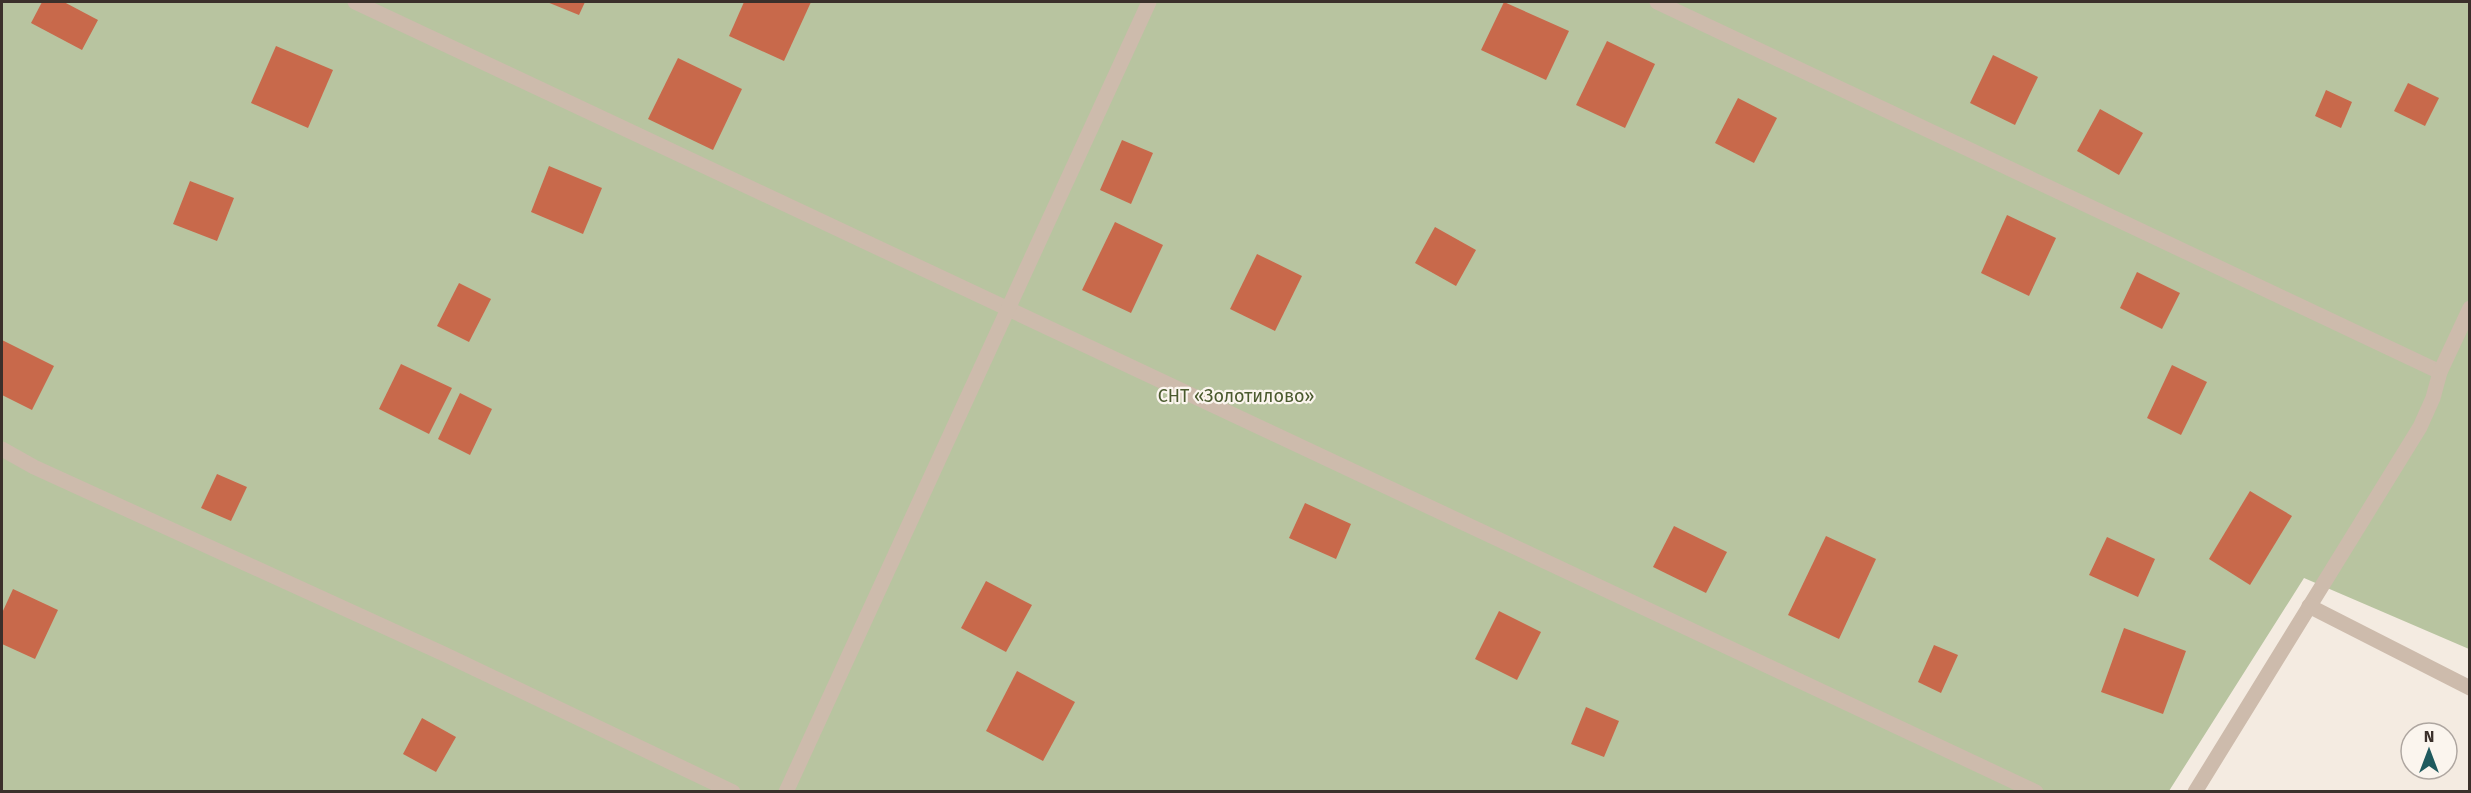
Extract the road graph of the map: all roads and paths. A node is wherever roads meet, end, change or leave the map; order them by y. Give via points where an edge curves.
1 (355, 2) edge
2 (1149, 2) edge
3 (1657, 2) edge
4 (2469, 308) edge
5 (1007, 309) junction
6 (2440, 372) junction
7 (2, 449) edge
8 (2309, 606) junction
9 (2469, 688) edge
10 (733, 792) edge
11 (786, 792) edge
12 (2036, 792) edge
13 (2195, 792) edge

1 - 5 street
2 - 5 street
3 - 6 street
4 - 6 street
5 - 11 street
5 - 12 street
6 - 8 street via 2420,427
7 - 10 street
8 - 9 street
8 - 13 street

